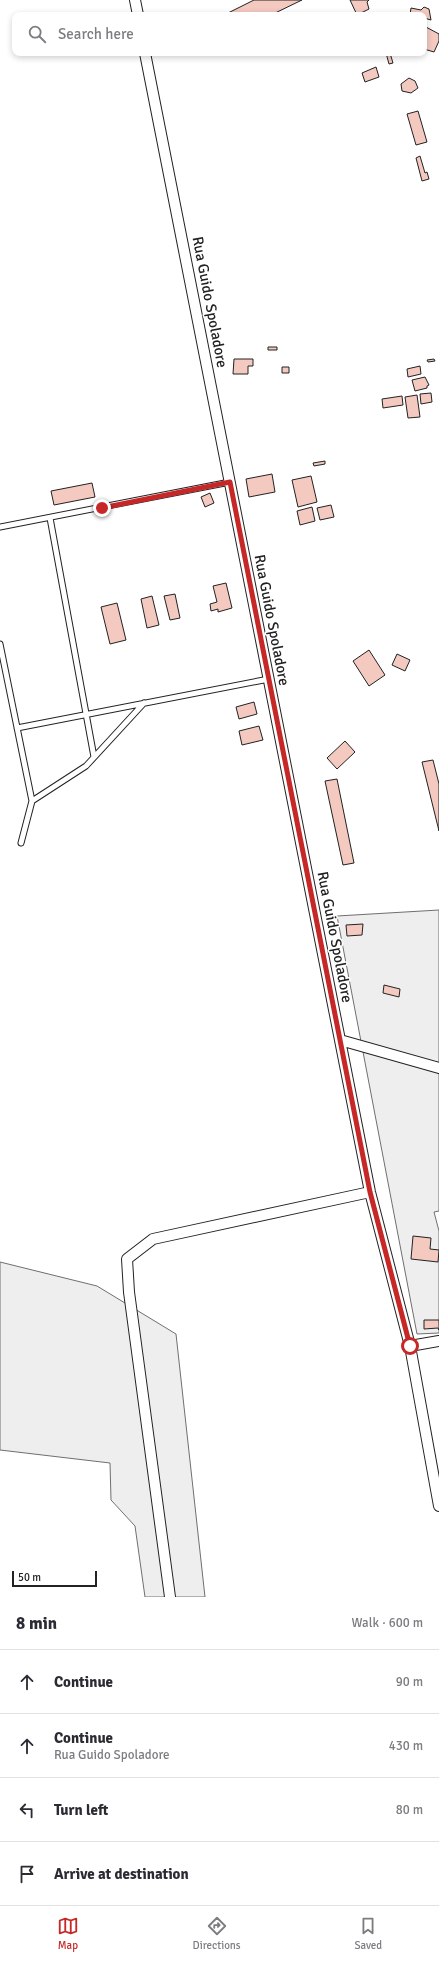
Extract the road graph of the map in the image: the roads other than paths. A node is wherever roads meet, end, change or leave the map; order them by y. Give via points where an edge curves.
1 (135, 0) edge
2 (137, 12) edge
3 (146, 56) edge
4 (230, 482) junction
5 (50, 518) junction
6 (0, 527) edge
7 (0, 644) edge
8 (269, 679) junction
9 (144, 703) junction
10 (86, 714) junction
11 (17, 728) junction
12 (94, 758) junction
13 (32, 801) junction
14 (21, 843) dead end
15 (340, 1040) junction
16 (439, 1068) edge
17 (370, 1192) junction
18 (439, 1341) edge
19 (410, 1346) junction
20 (439, 1506) edge
21 (170, 1597) edge

1 - 2 street
3 - 4 street, Rua Guido Spoladore
4 - 5 lane
4 - 8 street, Rua Guido Spoladore
5 - 6 lane
5 - 10 lane
7 - 11 lane
8 - 9 lane
8 - 15 street, Rua Guido Spoladore
9 - 10 lane
9 - 12 lane
10 - 11 lane
10 - 12 lane
11 - 13 lane
12 - 13 lane via 86,766
13 - 14 lane
15 - 16 street
15 - 17 street, Rua Guido Spoladore
17 - 19 street, Rua Guido Spoladore
17 - 21 street via 153,1239 127,1259 129,1292
18 - 19 street
19 - 20 street, Rua Guido Spoladore

